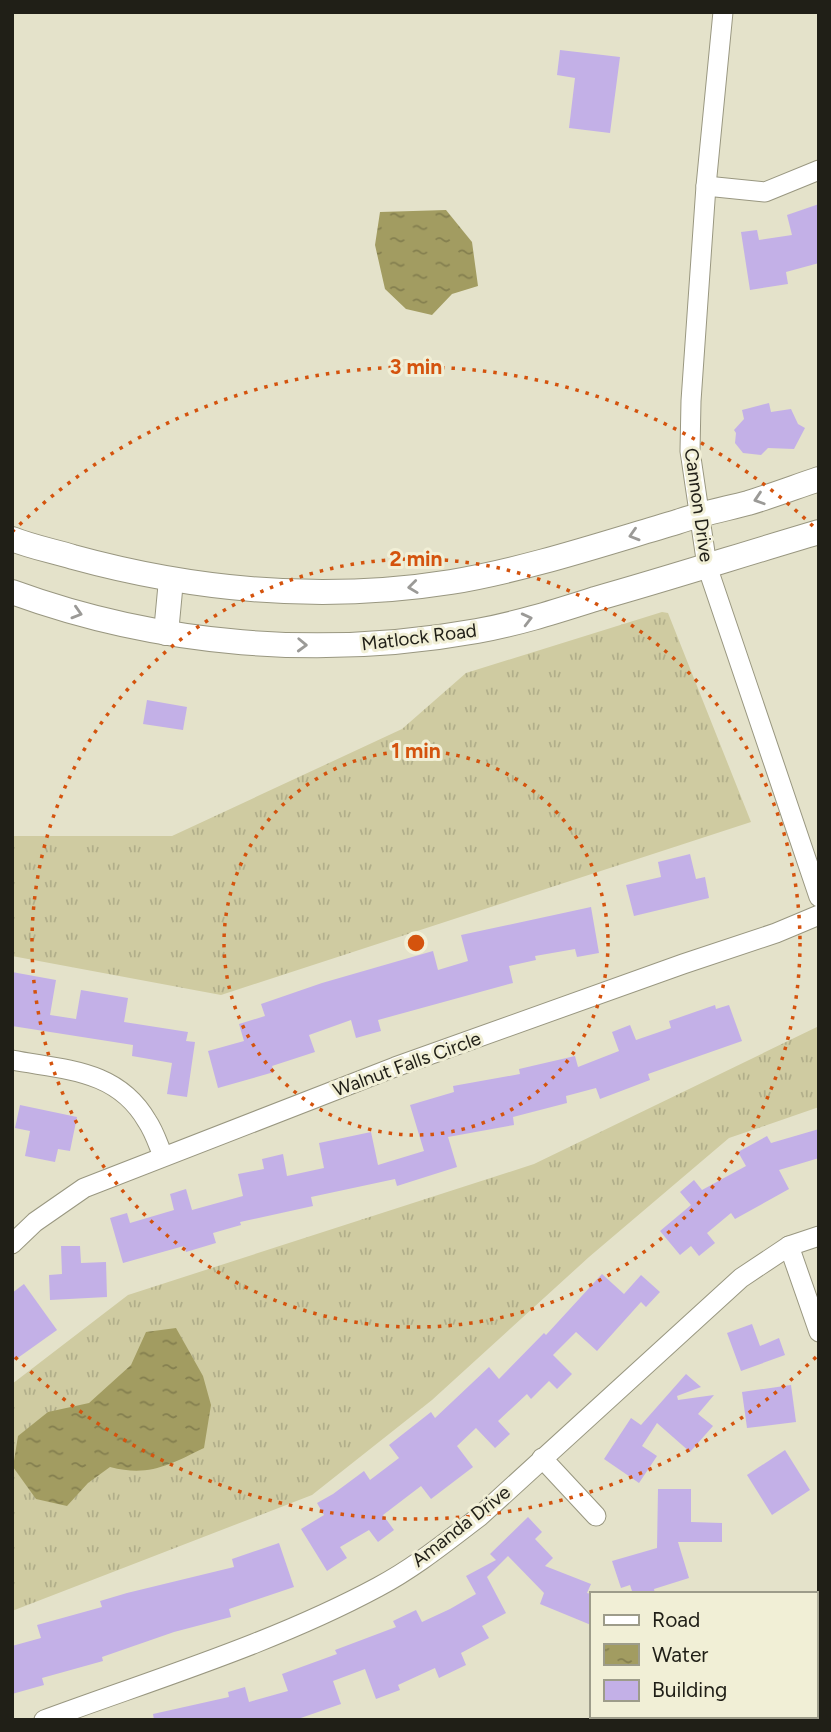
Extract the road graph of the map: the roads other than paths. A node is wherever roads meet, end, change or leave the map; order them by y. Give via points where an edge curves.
1 (723, 12) edge
2 (819, 170) edge
3 (706, 186) junction
4 (819, 479) edge
5 (699, 515) junction
6 (819, 532) edge
7 (12, 539) edge
8 (707, 566) junction
9 (171, 580) junction
10 (12, 592) edge
11 (166, 633) junction
12 (819, 897) edge
13 (819, 915) edge
14 (12, 1060) edge
15 (163, 1156) junction
16 (819, 1236) edge
17 (12, 1244) edge
18 (789, 1246) junction
19 (819, 1332) edge
20 (542, 1458) junction
21 (596, 1516) dead end
22 (44, 1720) edge

1 - 3 street, Cannon Drive
2 - 3 street via 765,192
3 - 5 street, Cannon Drive via 690,414
4 -> 5 main road
5 - 8 street, Cannon Drive
5 -> 9 main road via 523,568 387,590 308,593
6 - 8 main road, Matlock Road
7 - 9 main road
11 -> 8 main road, Matlock Road via 254,644 395,642 479,631
8 - 12 street, Cannon Drive
9 - 11 main road
10 -> 11 main road, Matlock Road via 98,619
13 - 15 street, Walnut Falls Circle via 395,1067
14 - 15 street via 91,1074 119,1087 147,1119
15 - 17 street, Walnut Falls Circle via 84,1188
16 - 18 street, Amanda Drive
18 - 19 street
18 - 20 street, Amanda Drive via 741,1278
20 - 21 street
20 - 22 street, Amanda Drive via 479,1517 380,1586 308,1622

